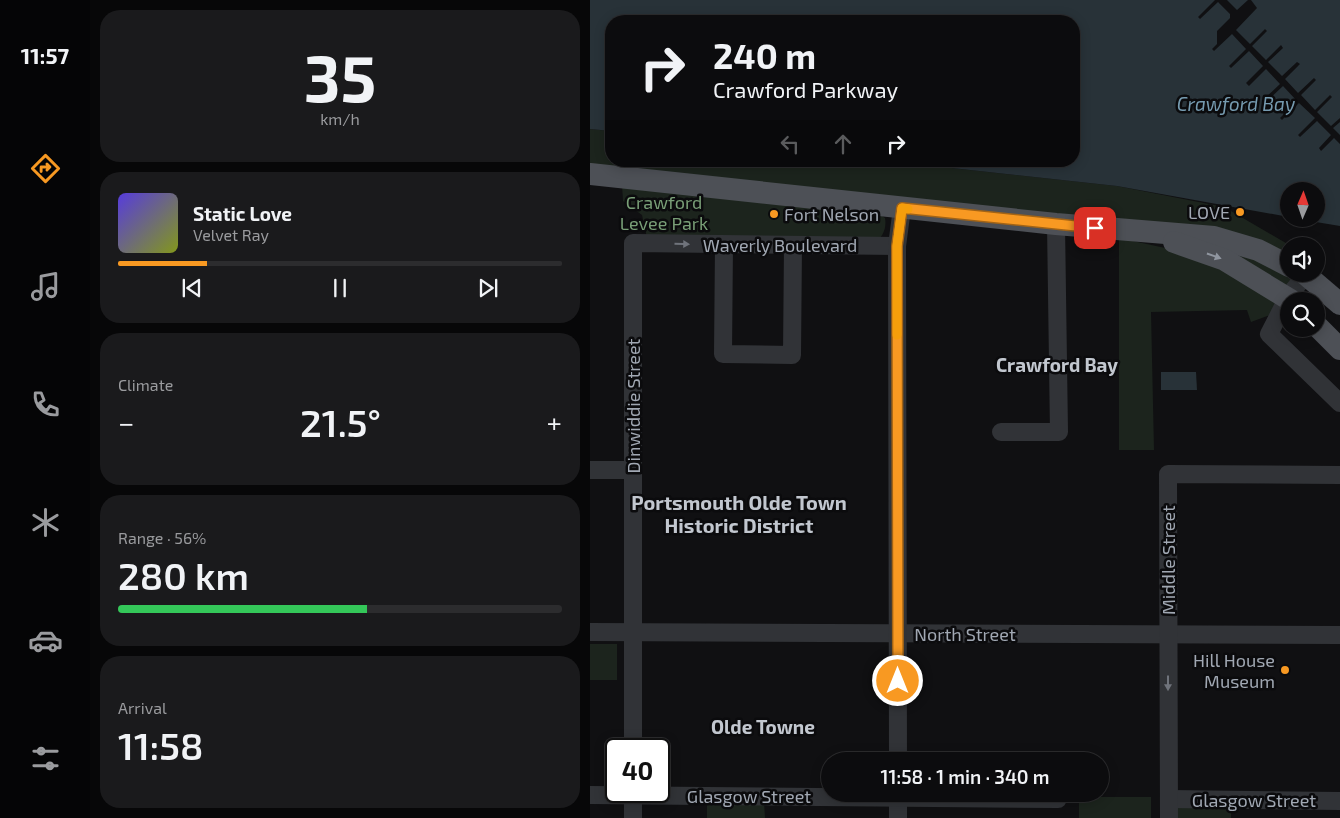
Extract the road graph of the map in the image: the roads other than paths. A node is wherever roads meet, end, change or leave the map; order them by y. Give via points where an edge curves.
1 (590, 174) edge
2 (902, 208) junction
3 (1056, 224) junction
4 (1134, 232) junction
5 (633, 244) joint
6 (724, 245) junction
7 (793, 245) junction
8 (897, 246) junction
9 (1280, 261) edge
10 (1314, 282) edge
11 (1280, 293) edge
12 (1340, 304) edge
13 (1280, 316) edge
14 (1325, 334) edge
15 (1340, 349) edge
16 (1340, 403) edge
17 (1001, 432) dead end
18 (590, 470) edge
19 (633, 470) junction
20 (1340, 475) edge
21 (590, 632) edge
22 (633, 632) junction
23 (898, 634) junction
24 (1168, 635) junction
25 (1340, 635) edge
26 (633, 738) edge
27 (898, 752) edge
28 (670, 793) edge
29 (605, 794) edge
30 (590, 795) edge
31 (821, 795) edge
32 (1169, 800) junction
33 (1340, 801) edge
34 (898, 802) edge
35 (633, 803) edge
36 (633, 818) edge
37 (898, 818) edge
38 (1169, 818) edge

1 - 2 main road
2 - 3 main road
2 - 8 street
3 - 4 main road
3 - 17 street via 1059,432
4 - 9 main road via 1214,237 1258,250
4 -> 11 main road via 1170,240 1225,260
5 -> 6 street, Waverly Boulevard
5 - 19 street, Dinwiddie Street
6 - 7 street, Waverly Boulevard
6 - 7 street via 723,354 792,355
7 - 8 street, Waverly Boulevard
8 - 23 street
10 - 12 main road
13 - 16 street via 1270,334
14 - 15 main road
18 - 19 street
19 - 22 street, Dinwiddie Street
20 - 24 street, Middle Street via 1168,474
21 - 22 street, North Street
22 - 23 street, North Street
22 - 26 street, Dinwiddie Street
23 - 24 street, North Street
23 - 27 street
24 - 25 street, North Street
24 -> 32 street, Middle Street
28 - 31 street, Glasgow Street
29 - 30 street, Glasgow Street
32 - 33 street, Glasgow Street
32 - 38 street, Middle Street
34 - 37 street
35 - 36 street

